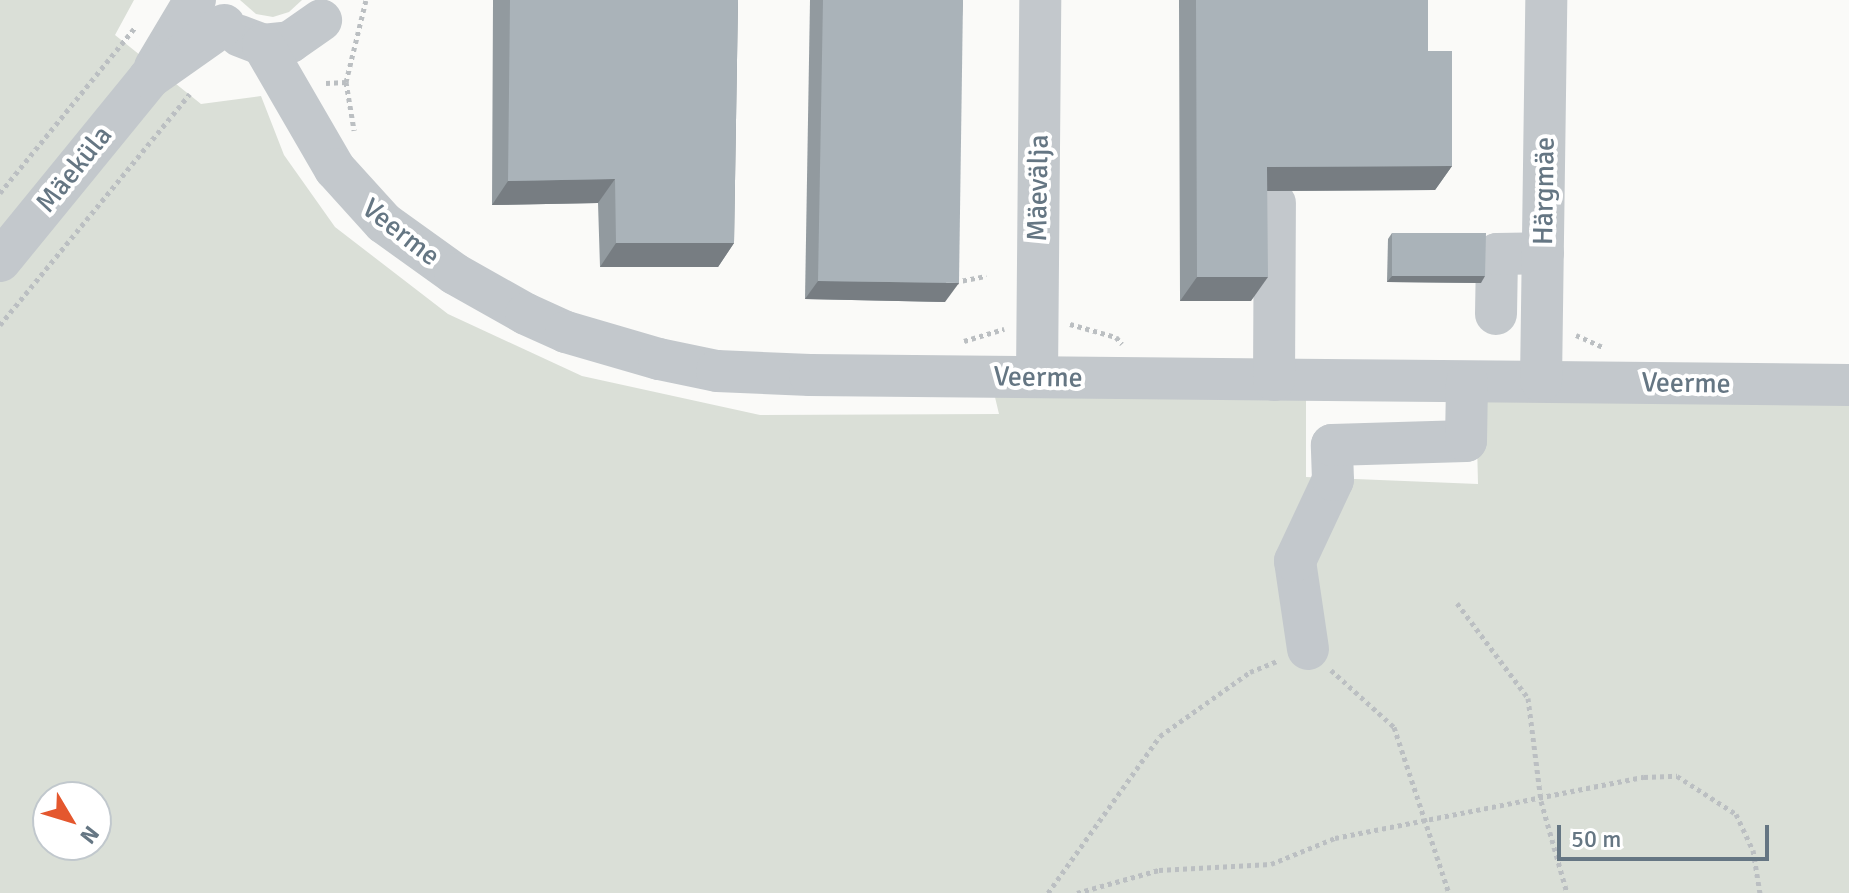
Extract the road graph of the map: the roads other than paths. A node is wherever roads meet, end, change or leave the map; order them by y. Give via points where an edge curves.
1 (1040, 0) edge
2 (1546, 0) edge
3 (210, 8) edge
4 (326, 10) edge
5 (263, 45) junction
6 (312, 128) junction
7 (1275, 203) dead end
8 (1543, 253) junction
9 (0, 261) edge
10 (1496, 314) dead end
11 (1037, 377) junction
12 (1274, 380) junction
13 (1541, 381) junction
14 (1467, 382) junction
15 (1849, 385) edge
16 (1308, 649) road end

1 - 11 street, Mäevälja
2 - 8 street, Härgmäe
3 - 5 street
3 - 9 street, Mäeküla
4 - 5 street via 290,42
4 - 6 street via 307,55 327,83
5 - 6 street, Veerme
6 - 11 street, Veerme via 352,193 384,223 455,274 566,332 717,371
7 - 12 street
8 - 10 street via 1497,254
8 - 13 street, Härgmäe
11 - 12 street, Veerme
12 - 14 street, Veerme
13 - 14 street, Veerme
13 - 15 street, Veerme
14 - 16 street via 1466,441 1332,445 1333,480 1295,561

